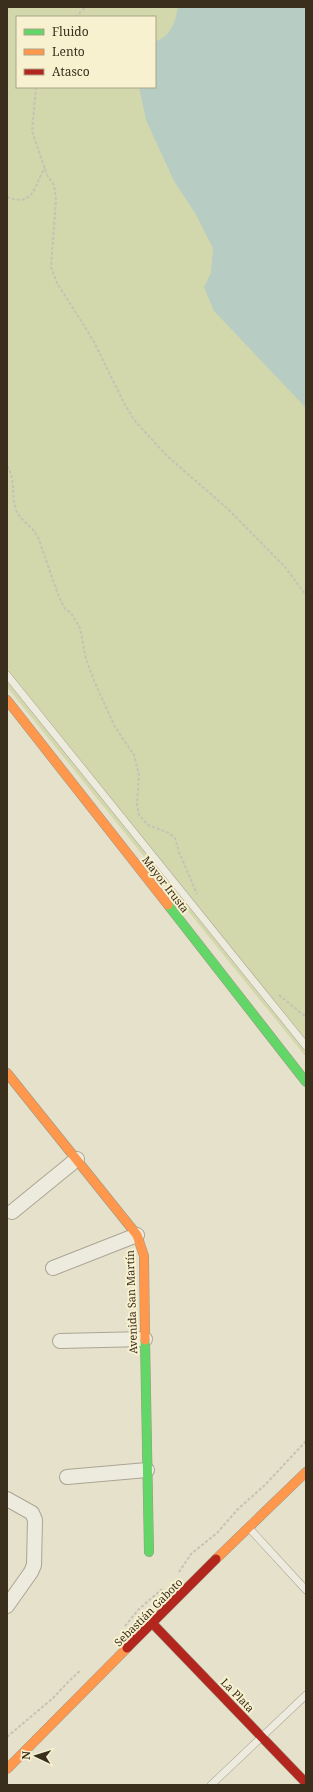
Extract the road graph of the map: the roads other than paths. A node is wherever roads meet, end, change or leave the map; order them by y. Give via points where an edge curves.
1 (7, 675) edge
2 (7, 700) edge
3 (306, 1046) edge
4 (7, 1073) edge
5 (306, 1082) edge
6 (77, 1159) junction
7 (12, 1212) dead end
8 (137, 1235) junction
9 (53, 1268) dead end
10 (145, 1339) junction
11 (60, 1341) dead end
12 (147, 1470) junction
13 (306, 1472) edge
14 (67, 1477) dead end
15 (7, 1499) edge
16 (248, 1527) junction
17 (149, 1552) dead end
18 (306, 1590) edge
19 (7, 1606) edge
20 (153, 1624) junction
21 (306, 1695) edge
22 (262, 1738) junction
23 (7, 1769) edge
24 (306, 1783) edge
25 (211, 1785) edge

1 - 3 lane
2 - 5 street, Mayor Irusta
4 - 6 street, Avenida San Martín
6 - 7 street
6 - 8 street, Avenida San Martín
8 - 9 street
8 - 10 street, Avenida San Martín via 144,1256
10 - 11 street
10 - 12 street, Avenida San Martín
12 - 14 street
12 - 17 street, Avenida San Martín
13 - 16 street, Sebastián Gaboto
15 - 19 street via 32,1513 35,1520 35,1560 31,1572
16 - 18 lane
16 - 20 street, Sebastián Gaboto
20 - 22 street, La Plata
20 - 23 street, Sebastián Gaboto
21 - 22 lane
22 - 24 street, La Plata
22 - 25 lane

